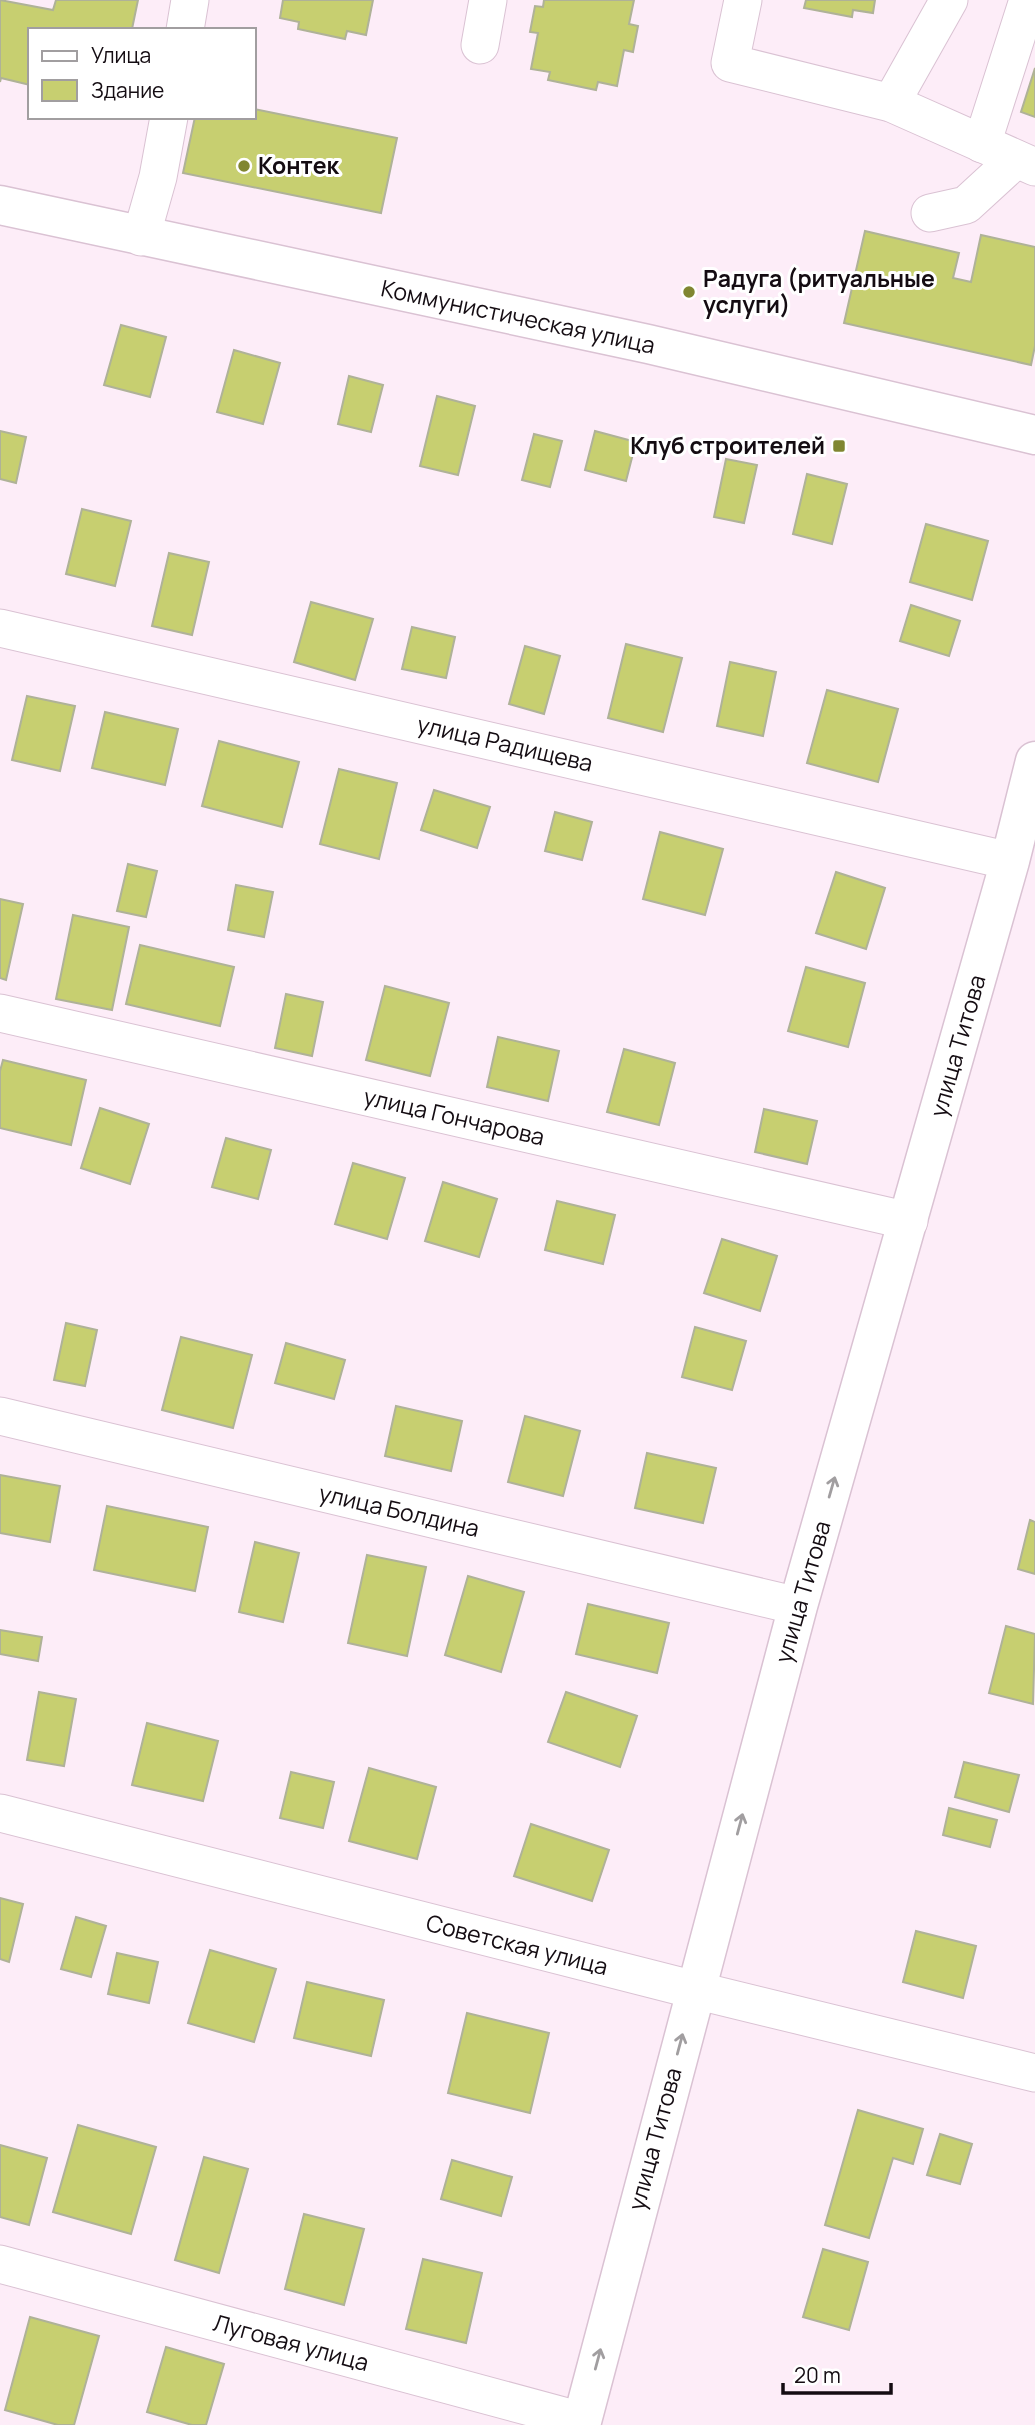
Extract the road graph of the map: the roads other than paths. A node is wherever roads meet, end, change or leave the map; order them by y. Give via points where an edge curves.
1 (190, 0) edge
2 (488, 0) edge
3 (743, 0) edge
4 (949, 0) edge
5 (1028, 0) edge
6 (185, 28) edge
7 (480, 45) dead end
8 (891, 103) junction
9 (169, 119) edge
10 (982, 144) junction
11 (1026, 163) edge
12 (0, 205) edge
13 (930, 212) dead end
14 (141, 237) junction
15 (1035, 435) edge
16 (0, 628) edge
17 (1035, 761) edge
18 (1010, 861) junction
19 (0, 1013) edge
20 (908, 1221) junction
21 (0, 1416) edge
22 (799, 1606) junction
23 (0, 1813) edge
24 (695, 1990) junction
25 (1035, 2073) edge
26 (0, 2264) edge
27 (581, 2423) edge

1 - 6 street
2 - 7 street
3 - 8 street via 730,64
4 - 8 street
5 - 10 street
8 - 10 street
9 - 14 street
10 - 11 street
11 - 13 street via 966,205
12 - 14 main road, Коммунистическая улица
14 - 15 main road, Коммунистическая улица via 648,344
16 - 18 street, улица Радищева
17 - 18 main road, улица Титова
18 - 20 main road, улица Титова
19 - 20 street, улица Гончарова
22 -> 20 main road, улица Титова
21 - 22 street, улица Болдина
24 -> 22 main road, улица Титова
23 - 24 street, Советская улица
24 - 25 street, Советская улица
27 -> 24 main road, улица Титова
26 - 27 street, Луговая улица

